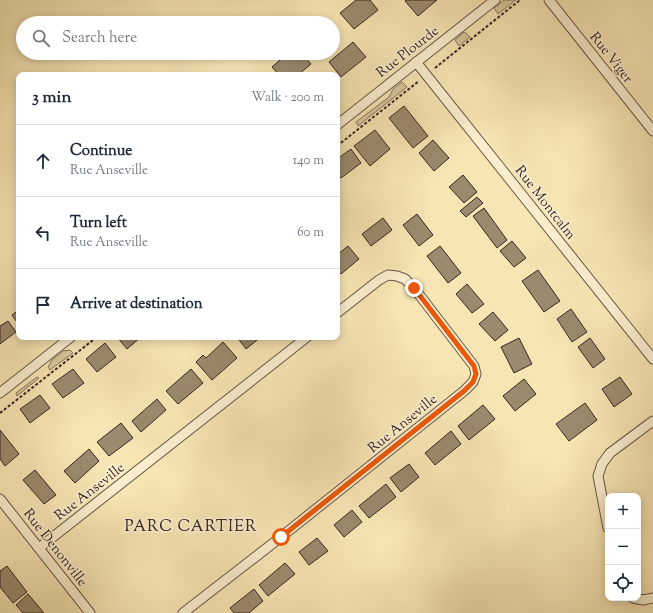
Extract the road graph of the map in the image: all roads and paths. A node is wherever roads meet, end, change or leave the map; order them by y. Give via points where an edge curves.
1 (495, 0) edge
2 (549, 0) edge
3 (416, 62) junction
4 (340, 123) edge
5 (653, 131) edge
6 (340, 311) edge
7 (67, 340) edge
8 (93, 340) edge
9 (303, 340) edge
10 (653, 359) edge
11 (0, 393) edge
12 (0, 413) edge
13 (653, 421) edge
14 (0, 499) edge
15 (605, 512) edge
16 (39, 548) junction
17 (653, 598) edge
18 (641, 600) edge
19 (90, 613) edge
20 (183, 613) edge

1 - 3 street, Rue Plourde
2 - 5 street, Rue Viger
3 - 4 street, Rue Plourde
3 - 10 street, Rue Montcalm
6 - 20 street, Rue Anseville via 379,280 388,276 405,279 474,366 476,374 473,382
7 - 11 street
8 - 12 path
9 - 16 street, Rue Anseville
13 - 15 street via 610,453 602,464 598,476
14 - 16 street, Rue Denonville
16 - 19 street, Rue Denonville
17 - 18 street

